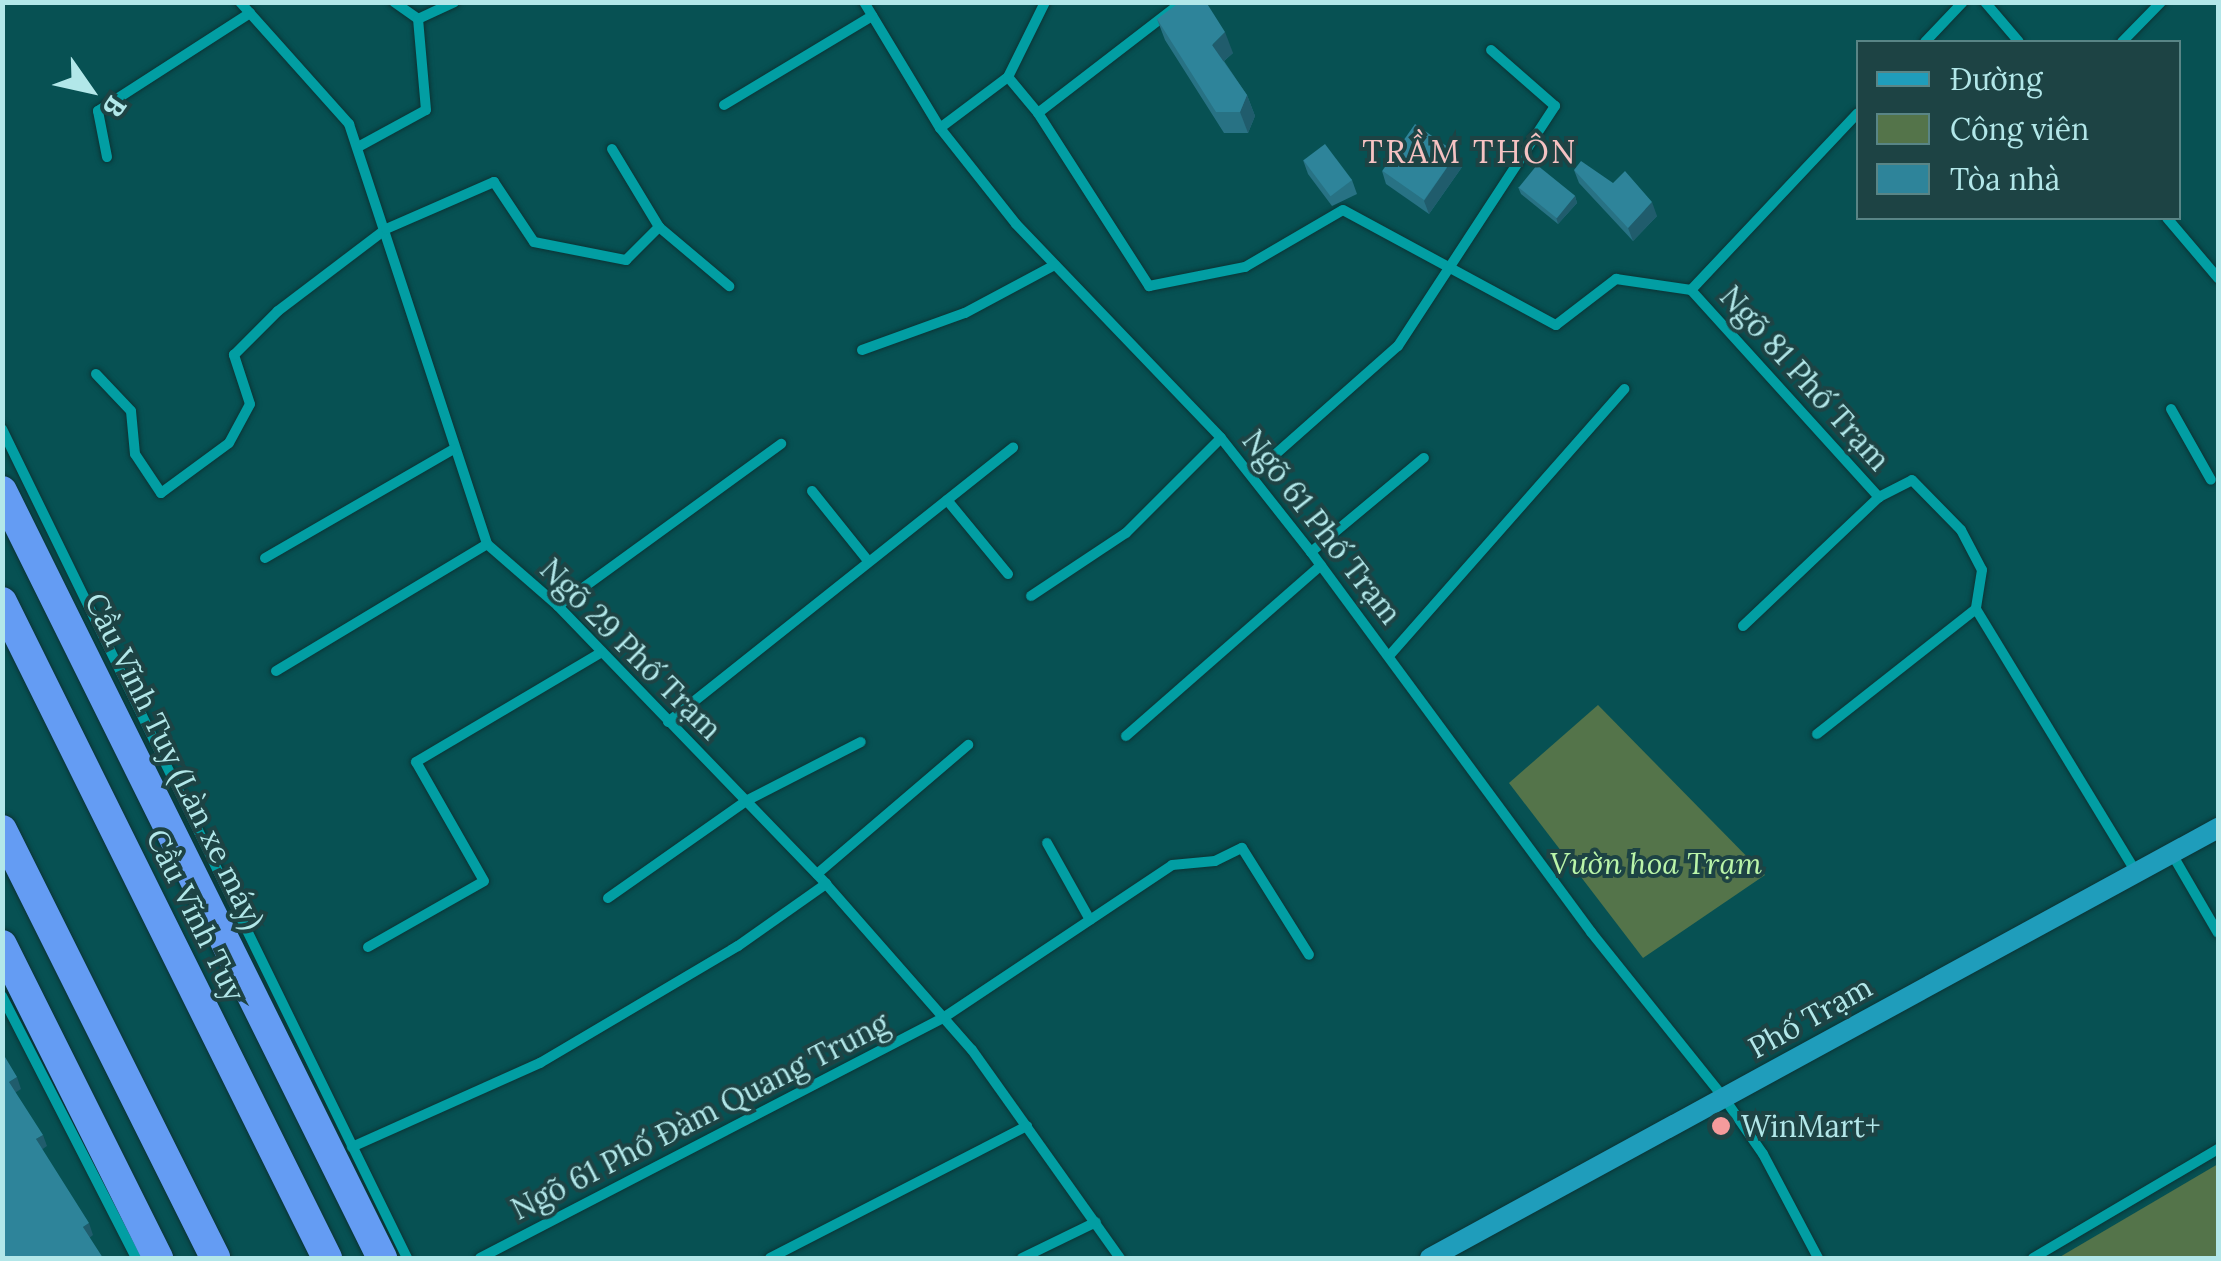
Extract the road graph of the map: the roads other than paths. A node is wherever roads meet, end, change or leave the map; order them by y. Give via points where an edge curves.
1 (240, 2) edge
2 (394, 2) edge
3 (454, 2) edge
4 (864, 2) edge
5 (1045, 2) edge
6 (1182, 2) edge
7 (1963, 2) edge
8 (1986, 2) edge
9 (2161, 2) edge
10 (250, 14) junction
11 (872, 16) junction
12 (418, 20) junction
13 (1927, 40) edge
14 (2017, 40) edge
15 (2124, 40) edge
16 (1491, 50) dead end
17 (1008, 78) junction
18 (724, 105) dead end
19 (1038, 113) junction
20 (1856, 115) edge
21 (940, 128) junction
22 (358, 148) junction
23 (612, 149) dead end
24 (107, 158) dead end
25 (2170, 220) edge
26 (660, 228) junction
27 (386, 229) junction
28 (1055, 265) junction
29 (1450, 266) junction
30 (2218, 278) edge
31 (729, 286) dead end
32 (1691, 290) junction
33 (862, 350) dead end
34 (96, 374) dead end
35 (1624, 389) dead end
36 (2170, 410) dead end
37 (2, 430) edge
38 (1222, 438) junction
39 (782, 444) dead end
40 (1014, 448) dead end
41 (454, 449) junction
42 (1424, 458) dead end
43 (1252, 475) junction
44 (2211, 480) dead end
45 (812, 490) dead end
46 (2, 491) edge
47 (1880, 498) junction
48 (947, 500) junction
49 (486, 544) junction
50 (1311, 552) junction
51 (265, 558) dead end
52 (868, 561) junction
53 (1320, 565) junction
54 (1008, 574) dead end
55 (1031, 596) dead end
56 (2, 602) edge
57 (558, 606) junction
58 (1976, 609) junction
59 (1743, 626) dead end
60 (602, 652) junction
61 (1390, 656) junction
62 (276, 671) dead end
63 (668, 722) junction
64 (1817, 734) dead end
65 (1126, 736) dead end
66 (861, 742) dead end
67 (968, 745) dead end
68 (746, 801) junction
69 (2218, 828) edge
70 (2, 830) edge
71 (1047, 843) dead end
72 (2172, 854) junction
73 (2136, 873) junction
74 (817, 874) junction
75 (826, 884) junction
76 (608, 898) dead end
77 (1090, 920) junction
78 (2218, 933) edge
79 (2, 945) edge
80 (368, 948) dead end
81 (1309, 955) dead end
82 (2, 996) edge
83 (944, 1018) junction
84 (1724, 1098) junction
85 (1026, 1126) junction
86 (352, 1147) junction
87 (2218, 1149) edge
88 (1096, 1222) junction
89 (136, 1258) edge
90 (158, 1258) edge
91 (215, 1258) edge
92 (327, 1258) edge
93 (382, 1258) edge
94 (407, 1258) edge
95 (480, 1258) edge
96 (770, 1258) edge
97 (1022, 1258) edge
98 (1120, 1258) edge
99 (1430, 1258) edge
100 (1818, 1258) edge
101 (2033, 1258) edge

1 - 10 street
2 - 12 street
3 - 12 street
4 - 11 street, Ngõ 61 Phố Trạm
5 - 17 street
6 - 19 street
7 - 13 street
8 - 14 street
9 - 15 street
10 - 22 street via 349,124
10 - 24 street via 98,111
11 - 18 street
11 - 21 street, Ngõ 61 Phố Trạm
12 - 22 street via 426,110
16 - 29 street via 1555,106
17 - 19 street, Ngõ 81 Phố Trạm
17 - 21 street
19 - 29 street, Ngõ 81 Phố Trạm via 1149,286 1245,267 1343,210
20 - 32 street
21 - 28 street, Ngõ 61 Phố Trạm
22 - 27 street
23 - 26 street
25 - 30 street
26 - 27 street via 626,260 534,242 494,182
26 - 31 street
27 - 34 street via 234,354 250,404 229,443 161,493 136,454 131,411
27 - 41 street
28 - 33 street via 965,313
28 - 38 street, Ngõ 61 Phố Trạm
29 - 32 street, Ngõ 81 Phố Trạm via 1556,325 1616,279
29 - 43 street via 1398,346
32 - 47 street, Ngõ 81 Phố Trạm
35 - 61 street
36 - 44 street
37 - 86 street
38 - 43 street, Ngõ 61 Phố Trạm
38 - 55 street via 1126,534
39 - 57 street
40 - 48 street
41 - 49 street
41 - 51 street
42 - 50 street
43 - 50 street, Ngõ 61 Phố Trạm
45 - 52 street
46 - 93 highway, Cầu Vĩnh Tuy (Làn xe máy)
47 - 58 street, Ngõ 81 Phố Trạm via 1912,480 1961,530 1982,570
47 - 59 street
48 - 52 street
48 - 54 street
49 - 57 street, Ngõ 29 Phố Trạm
49 - 62 street
50 - 53 street, Ngõ 61 Phố Trạm
52 - 63 street
53 - 61 street, Ngõ 61 Phố Trạm
53 - 65 street
56 - 92 highway, Cầu Vĩnh Tuy
57 - 60 street, Ngõ 29 Phố Trạm
58 - 64 street
58 - 73 street
60 - 63 street, Ngõ 29 Phố Trạm
60 - 80 street via 416,762 484,882
61 - 84 street, Ngõ 61 Phố Trạm via 1591,932
63 - 68 street, Ngõ 29 Phố Trạm
66 - 68 street
67 - 74 street
68 - 74 street, Ngõ 29 Phố Trạm
68 - 76 street
69 - 72 street, Phố Trạm
70 - 91 highway
71 - 77 street
72 - 73 street, Phố Trạm
72 - 78 street
73 - 84 street, Phố Trạm
74 - 75 street, Ngõ 29 Phố Trạm
75 - 83 street, Ngõ 29 Phố Trạm
75 - 86 street via 738,946 540,1064
77 - 81 street, Ngõ 61 Phố Đàm Quang Trung via 1172,865 1215,861 1235,846
77 - 83 street, Ngõ 61 Phố Đàm Quang Trung
79 - 90 highway
82 - 89 street
83 - 85 street, Ngõ 29 Phố Trạm
83 - 95 street, Ngõ 61 Phố Đàm Quang Trung
84 - 99 street, Phố Trạm
84 - 100 street, Ngõ 61 Phố Trạm via 1763,1154
85 - 88 street, Ngõ 29 Phố Trạm
85 - 96 street
86 - 94 street
87 - 101 street
88 - 97 street
88 - 98 street, Ngõ 29 Phố Trạm

